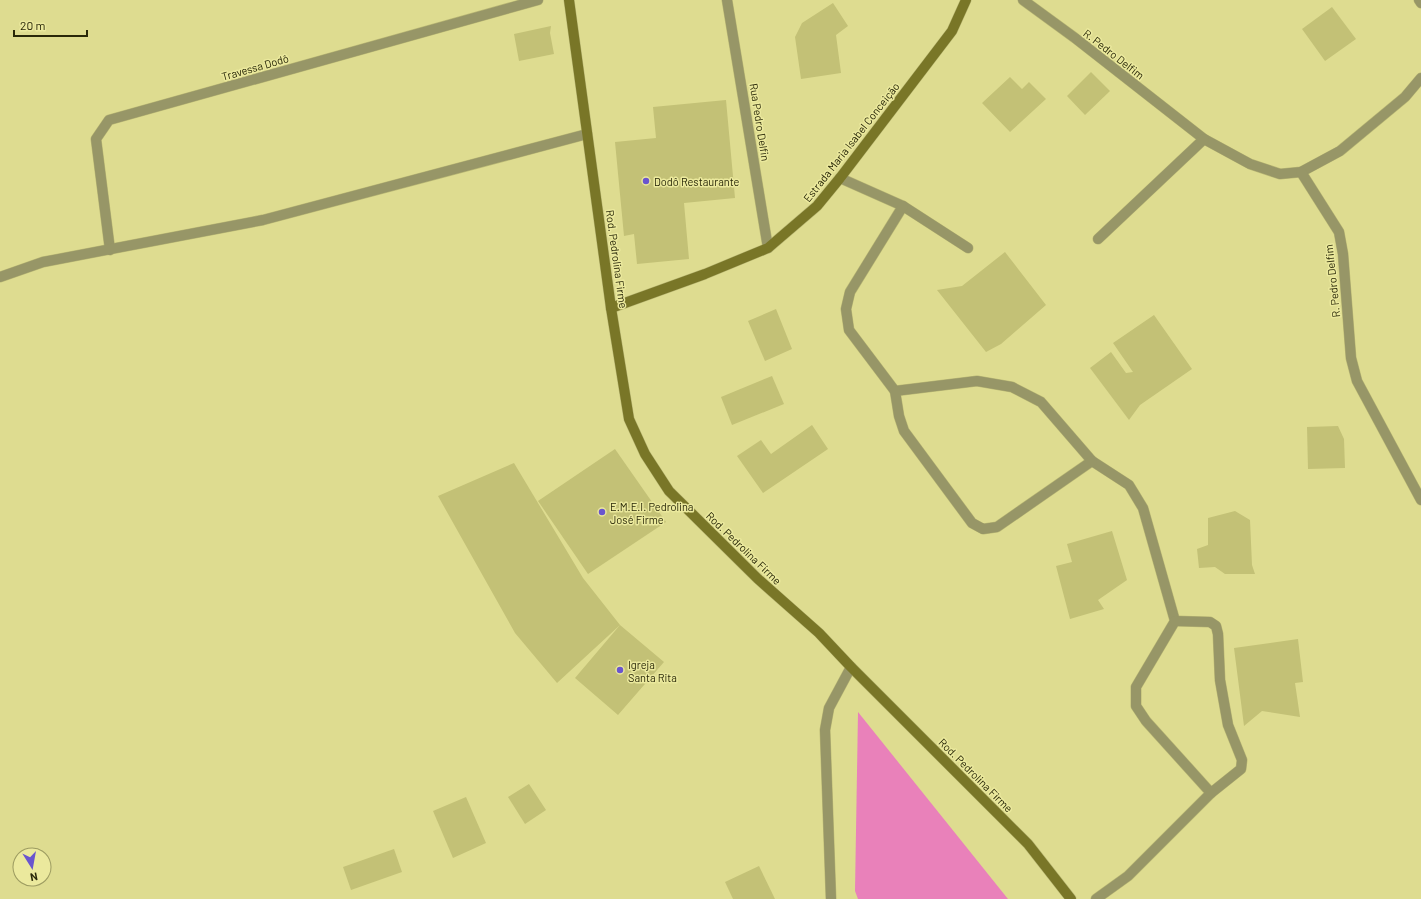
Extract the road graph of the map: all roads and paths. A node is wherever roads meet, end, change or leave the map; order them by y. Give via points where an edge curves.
1 (538, 0) edge
2 (569, 0) edge
3 (727, 0) edge
4 (966, 0) edge
5 (1022, 0) edge
6 (1419, 0) edge
7 (1421, 2) edge
8 (1421, 78) edge
9 (587, 134) junction
10 (1204, 139) junction
11 (1301, 172) junction
12 (840, 178) junction
13 (903, 206) junction
14 (1098, 239) dead end
15 (768, 248) junction
16 (968, 248) dead end
17 (110, 250) junction
18 (0, 277) edge
19 (611, 308) junction
20 (895, 391) junction
21 (1092, 461) junction
22 (1421, 500) edge
23 (1175, 621) junction
24 (851, 667) junction
25 (1211, 793) junction
26 (831, 899) edge
27 (1071, 899) edge
28 (1096, 899) edge

1 - 17 street, Travessa Dodô via 109,120 96,139
2 - 9 street, Rod. Pedrolina Firme
3 - 15 street, Rua Pedro Delfin
4 - 12 street, Estrada Maria Isabel Conceição via 952,31
5 - 10 street, R. Pedro Delfim
6 - 7 street
8 - 11 street via 1405,97 1340,151
9 - 17 street via 263,220
9 - 19 street, Rod. Pedrolina Firme
10 - 11 street, R. Pedro Delfim via 1250,164 1280,174
10 - 14 street
11 - 22 street, R. Pedro Delfim via 1339,232 1351,358 1357,381
12 - 13 street
12 - 15 street, Estrada Maria Isabel Conceição via 817,206
13 - 16 street
13 - 20 street via 850,292 846,309 849,330
15 - 19 street, Estrada Maria Isabel Conceição
17 - 18 street via 43,262
19 - 24 street, Rod. Pedrolina Firme via 629,419 645,454 669,491 758,579 819,633
20 - 21 street via 977,381 1012,387 1040,402
20 - 21 street via 904,431 972,523 983,529 997,527
21 - 23 street via 1129,485 1143,508
23 - 25 street via 1136,687 1136,706 1146,721
23 - 25 street via 1210,622 1216,626 1218,634 1220,680 1228,725 1242,760 1241,769
24 - 26 street via 829,708 825,730
24 - 27 street, Rod. Pedrolina Firme via 1028,844
25 - 28 street via 1128,876

